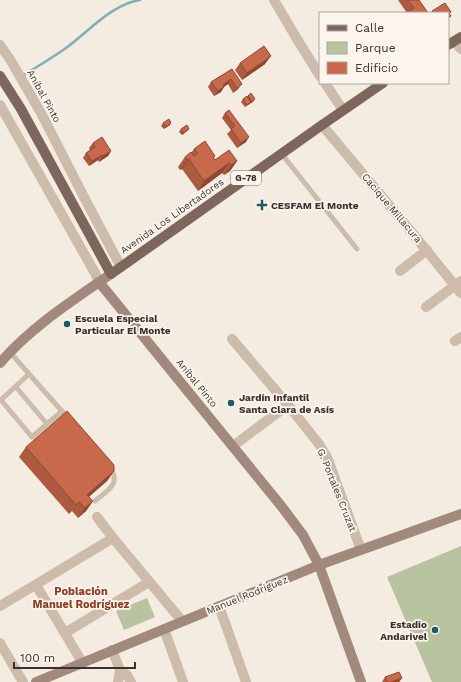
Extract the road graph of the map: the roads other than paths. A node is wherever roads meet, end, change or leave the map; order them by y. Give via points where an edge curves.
1 (274, 0) edge
2 (0, 45) edge
3 (319, 74) edge
4 (0, 76) edge
5 (326, 84) edge
6 (382, 84) edge
7 (0, 105) edge
8 (343, 110) junction
9 (322, 124) junction
10 (281, 153) junction
11 (109, 245) junction
12 (358, 249) dead end
13 (427, 250) junction
14 (121, 267) junction
15 (108, 270) junction
16 (400, 271) dead end
17 (99, 282) junction
18 (459, 287) edge
19 (426, 306) dead end
20 (232, 339) dead end
21 (10, 352) junction
22 (0, 363) edge
23 (29, 374) junction
24 (16, 387) junction
25 (1, 399) edge
26 (288, 405) junction
27 (62, 411) junction
28 (71, 422) edge
29 (47, 424) junction
30 (233, 446) junction
31 (104, 461) edge
32 (95, 501) dead end
33 (461, 514) edge
34 (97, 517) dead end
35 (113, 538) junction
36 (362, 550) junction
37 (319, 565) junction
38 (149, 582) junction
39 (36, 584) junction
40 (0, 606) edge
41 (219, 606) junction
42 (182, 621) junction
43 (164, 629) junction
44 (65, 633) junction
45 (0, 643) edge
46 (112, 650) junction
47 (82, 662) junction
48 (120, 670) junction
49 (23, 682) edge
50 (36, 682) edge
51 (118, 682) edge
52 (131, 682) edge
53 (183, 682) edge
54 (246, 682) edge
55 (361, 682) edge

1 - 3 street
2 - 11 street, Aníbal Pinto via 41,113
4 - 15 main road via 21,109
5 - 8 street
6 - 8 main road, Avenida Los Libertadores / G-78
7 - 17 street, Aníbal Pinto
8 - 9 main road, Avenida Los Libertadores / G-78
9 - 10 main road, Avenida Los Libertadores / G-78
9 - 13 street, Cacique Millacura
10 - 12 lane
10 - 14 main road, Avenida Los Libertadores / G-78
11 - 14 street, Aníbal Pinto
11 - 15 street
13 - 16 street
13 - 18 street, Cacique Millacura
14 - 15 main road, Avenida Los Libertadores / G-78
15 - 17 street, Avenida Los Libertadores
17 - 21 street, Avenida Los Libertadores via 42,323
17 - 30 street, Aníbal Pinto
18 - 19 street
20 - 26 street, G. Portales Cruzat
21 - 22 street, Avenida Los Libertadores
21 - 23 lane
23 - 24 lane
23 - 27 lane
24 - 25 lane
24 - 29 lane
25 - 29 lane via 32,437
26 - 30 street
26 - 36 street, G. Portales Cruzat via 319,444 326,457
27 - 28 lane
27 - 29 lane
30 - 37 street, Aníbal Pinto via 290,516
31 - 32 lane via 114,473 115,480 112,487
33 - 36 street, Manuel Rodríguez
34 - 35 street
35 - 38 street
35 - 39 street
36 - 37 street, Manuel Rodríguez
37 - 41 street, Manuel Rodríguez
37 - 55 street, Aníbal Pinto
38 - 42 street
38 - 44 street
39 - 40 street
39 - 44 street
41 - 42 street, Manuel Rodríguez
41 - 54 street
42 - 43 street, Manuel Rodríguez
43 - 46 street, Manuel Rodríguez
43 - 53 street
44 - 47 street
45 - 49 street
46 - 47 street, Manuel Rodríguez
46 - 48 street
47 - 50 street, Manuel Rodríguez
48 - 51 street
48 - 52 street

